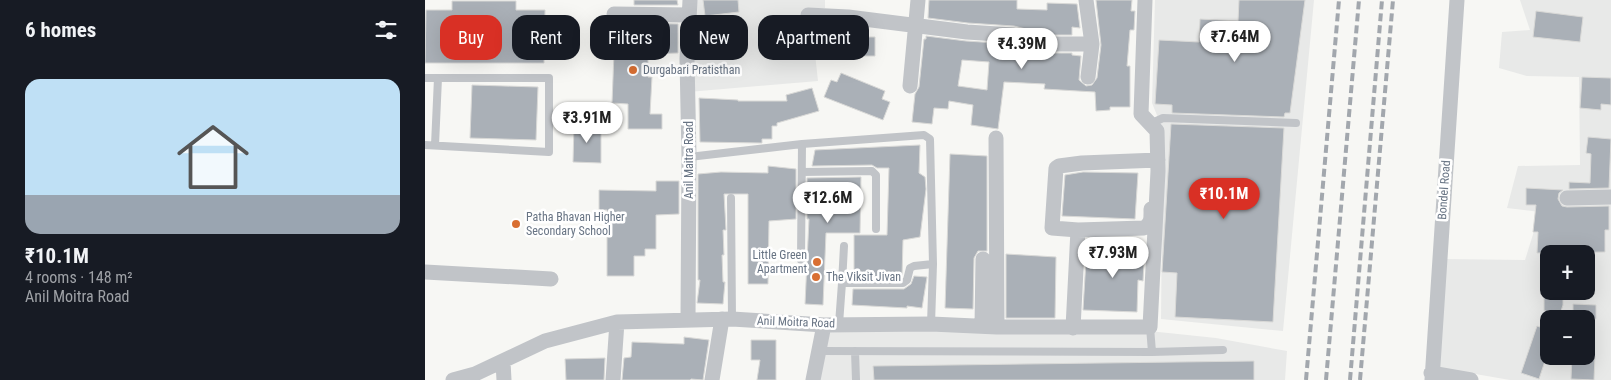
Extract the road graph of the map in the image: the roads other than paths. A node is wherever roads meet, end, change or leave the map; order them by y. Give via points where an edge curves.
1 (918, 0) edge
2 (1086, 0) edge
3 (1145, 0) edge
4 (1457, 0) edge
5 (689, 8) edge
6 (615, 14) dead end
7 (869, 20) edge
8 (915, 26) junction
9 (1091, 44) junction
10 (1088, 77) dead end
11 (425, 78) edge
12 (438, 78) junction
13 (910, 86) dead end
14 (1296, 123) dead end
15 (1150, 124) junction
16 (996, 138) dead end
17 (802, 144) junction
18 (425, 145) edge
19 (435, 145) junction
20 (689, 157) junction
21 (1154, 160) junction
22 (801, 172) junction
23 (1611, 197) edge
24 (731, 198) dead end
25 (1567, 198) dead end
26 (876, 229) dead end
27 (1077, 230) junction
28 (844, 246) dead end
29 (983, 259) dead end
30 (801, 260) dead end
31 (933, 264) junction
32 (425, 272) edge
33 (551, 279) dead end
34 (842, 283) junction
35 (688, 319) junction
36 (727, 319) junction
37 (617, 322) junction
38 (839, 324) junction
39 (931, 324) junction
40 (824, 325) junction
41 (990, 327) junction
42 (1150, 327) junction
43 (1073, 328) junction
44 (1223, 350) dead end
45 (819, 351) junction
46 (855, 351) junction
47 (1152, 352) junction
48 (503, 362) junction
49 (1431, 376) edge
50 (453, 380) edge
51 (504, 380) edge
52 (613, 380) edge
53 (711, 380) edge
54 (813, 380) edge
55 (856, 380) edge
56 (1471, 380) edge

1 - 8 street
2 - 9 street
3 - 15 street via 1141,114
4 - 49 street, Bondel Road
5 - 6 street
5 - 20 street, Anil Maitra Road
7 - 8 street
8 - 9 street via 1013,35 1049,44
8 - 13 street
9 - 10 street
11 - 12 lane
12 - 19 lane
12 - 19 lane via 549,78 549,152
14 - 15 lane via 1163,118
15 - 21 street via 1157,131
16 - 41 street
17 - 20 lane
17 - 22 lane
17 - 31 lane via 924,135 930,139
18 - 19 lane
20 - 35 street, Anil Maitra Road
21 - 27 street via 1149,225 1144,228
21 - 27 street via 1057,167 1052,228
21 - 42 street
22 - 26 lane via 872,170 876,175
22 - 30 lane
23 - 25 street
24 - 36 lane
27 - 43 street
28 - 34 lane
29 - 41 street
31 - 34 lane via 910,268 903,283
31 - 39 lane
32 - 33 street
34 - 38 lane
35 - 36 street, Anil Moitra Road
35 - 37 street, Anil Moitra Road
36 - 40 street, Anil Moitra Road
36 - 53 street
37 - 48 street, Anil Moitra Road via 545,341
37 - 52 street
38 - 39 street, Anil Moitra Road
38 - 40 street, Anil Moitra Road
39 - 41 street, Anil Moitra Road
40 - 45 street
41 - 43 street, Anil Moitra Road
42 - 43 street, Anil Moitra Road
42 - 47 lane
44 - 47 lane
45 - 46 lane
45 - 54 street
46 - 47 lane
46 - 55 lane
48 - 50 street, Anil Moitra Road
48 - 51 street
49 - 56 street

